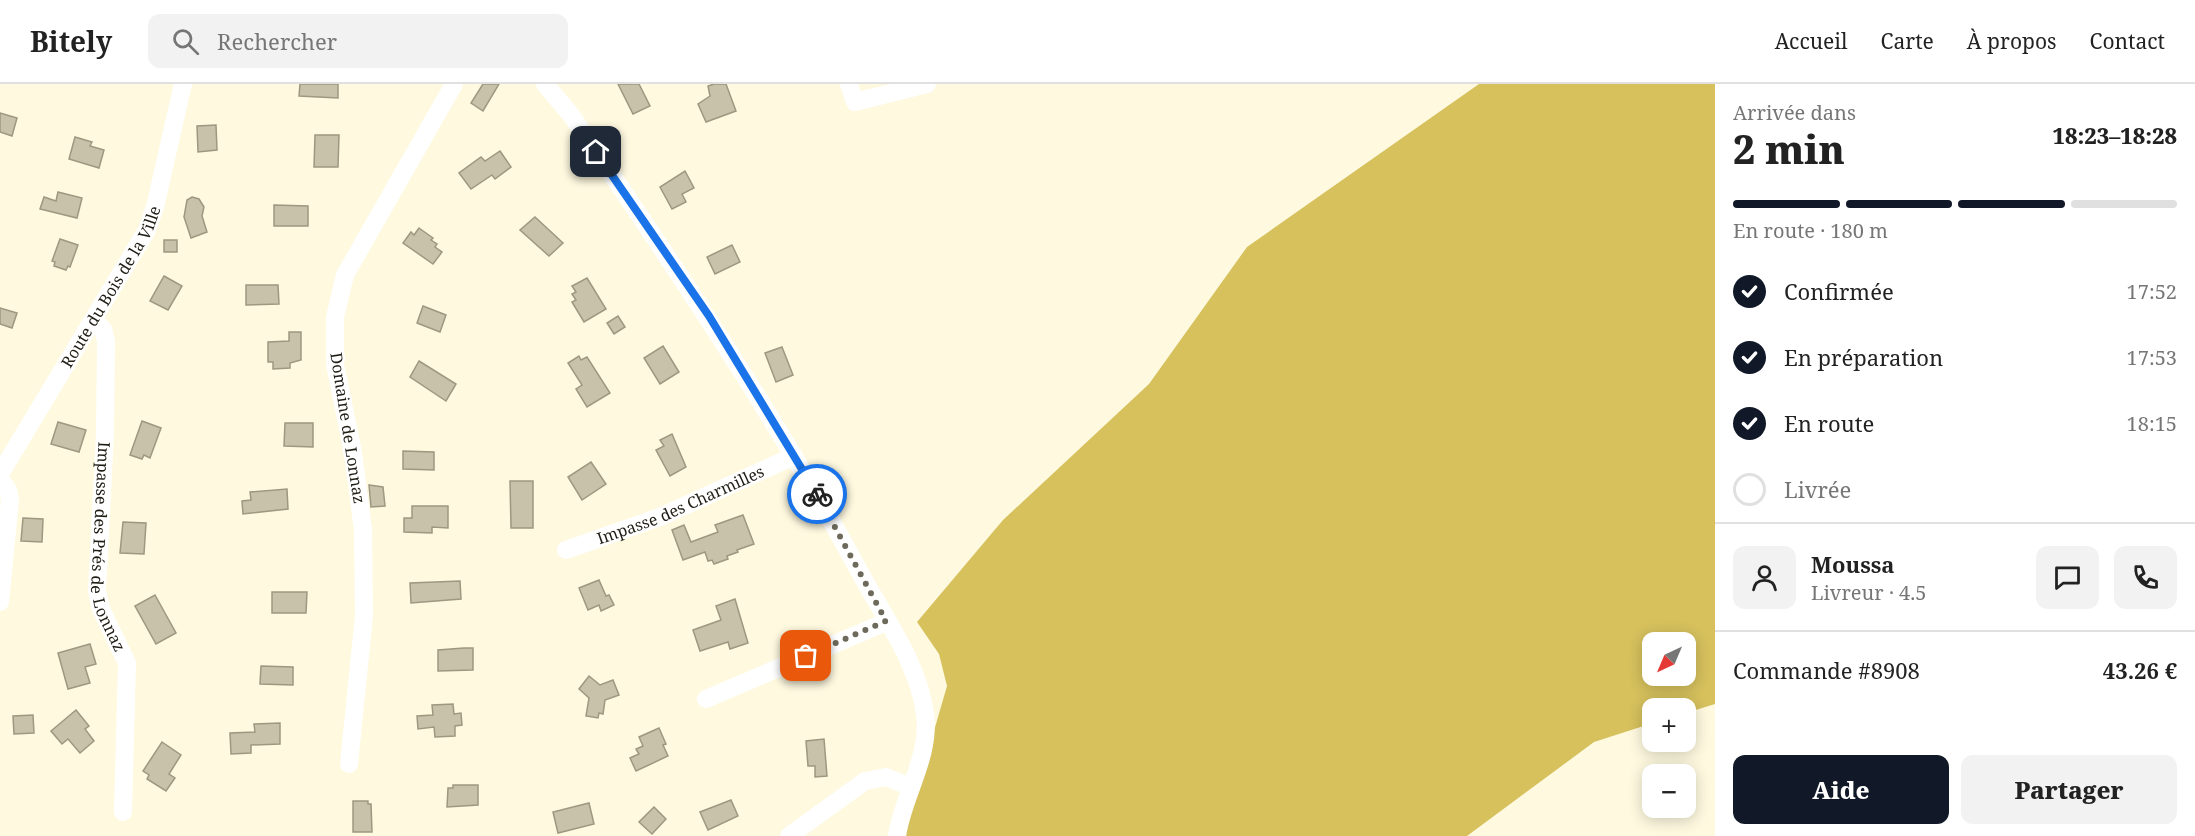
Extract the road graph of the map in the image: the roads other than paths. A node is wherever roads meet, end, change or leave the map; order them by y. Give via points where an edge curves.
1 (183, 84) edge
2 (454, 84) edge
3 (545, 84) edge
4 (849, 84) edge
5 (927, 84) edge
6 (94, 321) junction
7 (794, 456) junction
8 (0, 474) edge
9 (0, 479) edge
10 (566, 550) dead end
11 (0, 602) edge
12 (884, 617) junction
13 (708, 691) dead end
14 (349, 764) dead end
15 (910, 787) junction
16 (123, 812) dead end
17 (789, 836) edge
18 (897, 836) edge

1 - 6 street, Route du Bois de la Ville via 151,221
2 - 14 street, Domaine de Lonnaz via 345,275 335,316 335,365 353,452 363,530 364,616
3 - 7 street via 571,115 698,299
4 - 5 street via 855,102
6 - 8 street, Route du Bois de la Ville
6 - 16 street, Impasse des Prés de Lonnaz via 103,329 106,341 97,591 101,609 127,663
7 - 10 street, Impasse des Charmilles via 660,517
7 - 12 street
9 - 11 street via 10,500
12 - 13 street
12 - 15 street via 914,675 925,714 924,745
15 - 17 street via 886,777 865,781
15 - 18 street

